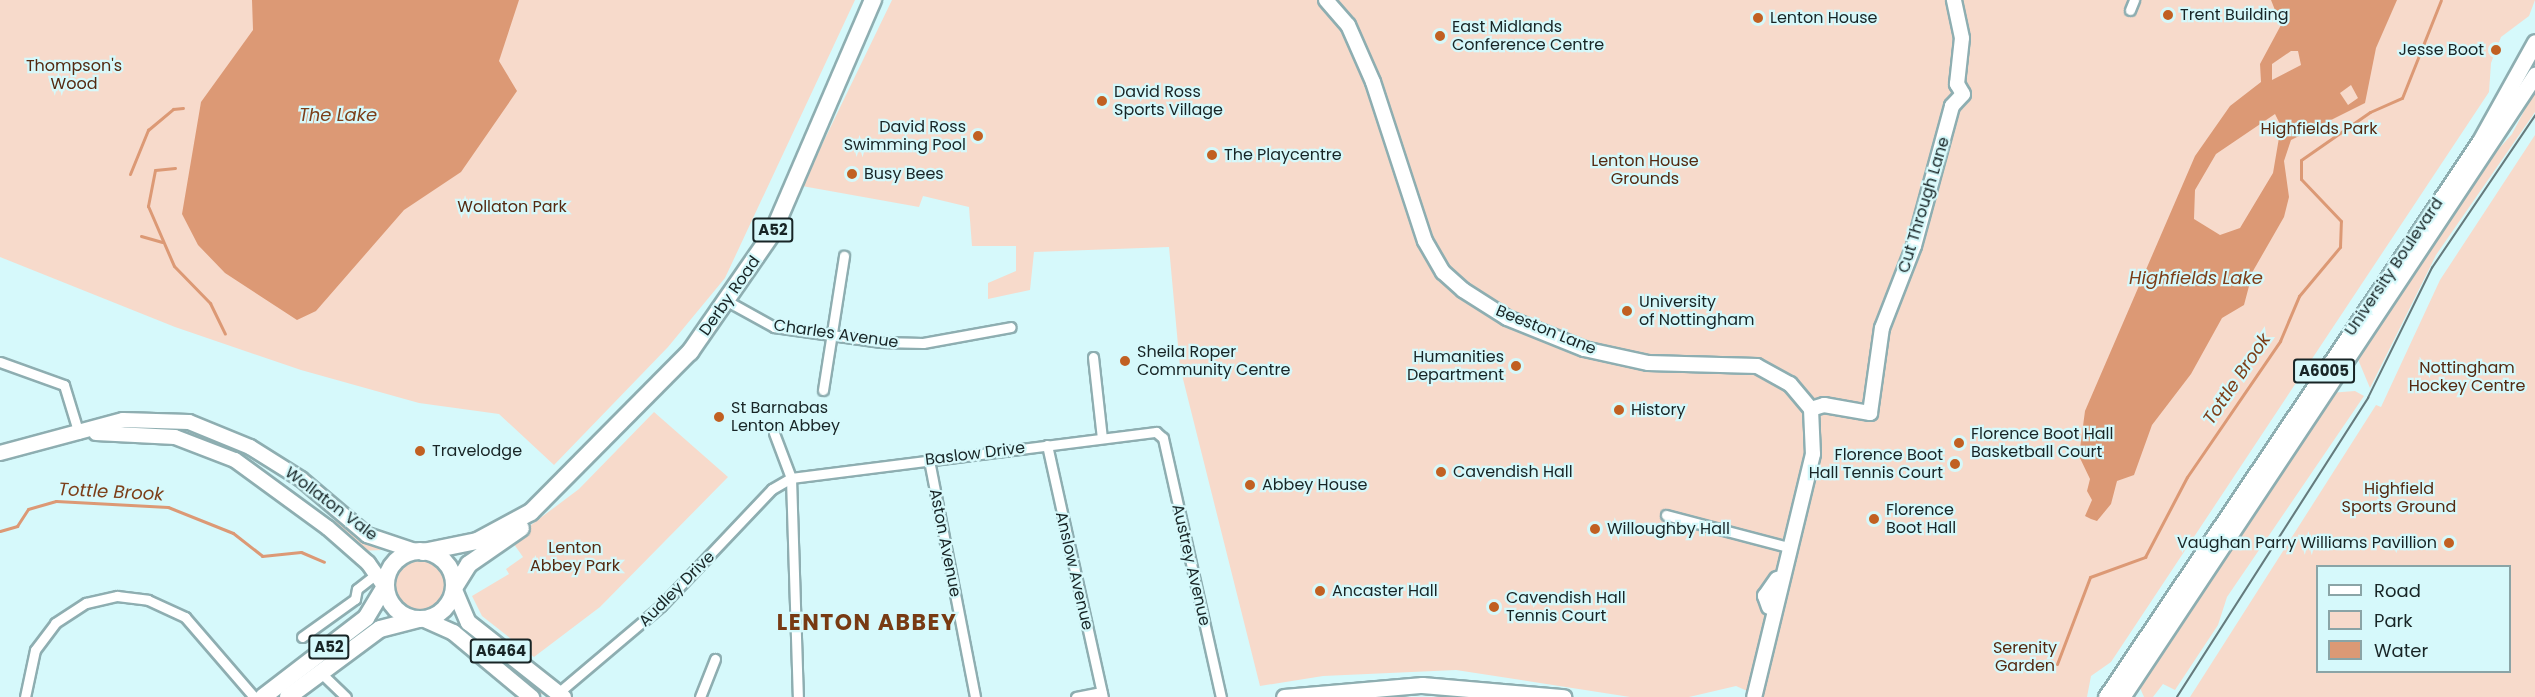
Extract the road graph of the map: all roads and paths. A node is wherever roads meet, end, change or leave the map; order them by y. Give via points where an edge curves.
1 (873, 0) edge
2 (1326, 0) edge
3 (1954, 0) edge
4 (2134, 0) edge
5 (2130, 10) dead end
6 (2535, 42) edge
7 (2535, 75) edge
8 (844, 255) dead end
9 (728, 301) junction
10 (1011, 327) dead end
11 (832, 335) junction
12 (1093, 357) dead end
13 (0, 362) edge
14 (823, 390) dead end
15 (1811, 409) junction
16 (774, 433) dead end
17 (1159, 433) joint
18 (79, 434) junction
19 (1102, 438) junction
20 (239, 442) junction
21 (1047, 445) junction
22 (0, 453) edge
23 (232, 459) junction
24 (929, 460) junction
25 (791, 478) junction
26 (340, 512) junction
27 (531, 512) junction
28 (1666, 515) dead end
29 (328, 528) junction
30 (1788, 548) junction
31 (419, 552) junction
32 (1780, 575) junction
33 (381, 583) junction
34 (454, 590) junction
35 (422, 619) junction
36 (302, 637) dead end
37 (1762, 653) junction
38 (715, 659) dead end
39 (320, 672) junction
40 (1102, 694) edge
41 (561, 695) edge
42 (1748, 695) edge
43 (1300, 696) edge
44 (25, 697) edge
45 (254, 697) edge
46 (263, 697) edge
47 (288, 697) edge
48 (346, 697) edge
49 (531, 697) edge
50 (700, 697) edge
51 (798, 697) edge
52 (975, 697) edge
53 (1076, 697) edge
54 (1221, 697) edge
55 (1284, 697) edge
56 (1563, 697) edge
57 (2106, 697) edge
58 (2122, 697) edge

1 - 9 highway, Derby Road / A52 via 773,232
2 - 15 street, Beeston Lane via 1348,25 1370,74 1425,241 1443,272 1463,290 1507,318 1584,349 1648,363 1757,366 1790,384
3 - 15 street, Cut Through Lane via 1962,38 1957,84 1963,94 1952,106 1914,246 1882,328 1870,413 1824,405
4 - 5 street
6 - 57 main road, University Boulevard / A6005 via 2480,141
7 - 58 main road, University Boulevard / A6005
8 - 11 street
9 - 11 street, Charles Avenue via 766,324
9 - 27 highway, Derby Road / A52 via 669,376
10 - 11 street, Charles Avenue via 988,337 914,344
11 - 14 street
12 - 19 street
13 - 18 street via 64,386
15 - 30 street via 1813,454
16 - 25 street
17 - 19 street, Baslow Drive
17 - 54 street, Austrey Avenue
18 - 20 street, Wollaton Vale via 123,420 165,418
18 - 22 street, Wollaton Vale
18 - 23 street, Wollaton Vale via 175,437
19 - 21 street, Baslow Drive
20 - 23 street
20 - 26 street, Wollaton Vale via 301,479
21 - 24 street, Baslow Drive
21 - 40 street, Anslow Avenue
23 - 29 street, Wollaton Vale
24 - 25 street, Baslow Drive
24 - 52 street, Aston Avenue
25 - 41 street, Audley Drive via 772,489 661,606
25 - 51 street
26 - 29 street
26 - 31 street, Wollaton Vale via 367,535
27 - 31 highway, Derby Road / A52 via 477,541
27 - 34 highway, Derby Road / A52 via 526,524 464,569
28 - 30 street
29 - 33 street, Wollaton Vale
30 - 32 street
31 - 33 highway, A52 via 391,565
31 - 34 highway via 446,565
32 - 37 street
32 - 37 street via 1769,607
33 - 35 highway via 399,609
33 - 36 street via 357,589 355,599
33 - 46 highway, A52 via 366,618
34 - 35 highway, A52 via 443,610
34 - 41 main road, A6464 via 468,622
35 - 39 highway, A52 via 380,629
35 - 49 main road, A6464 via 453,632
37 - 42 street
38 - 50 street
39 - 47 highway, A52
39 - 48 street
40 - 53 street
43 - 55 main road
43 - 56 main road via 1458,686
44 - 45 street via 35,650 55,622 86,603 117,596 148,600 185,617

